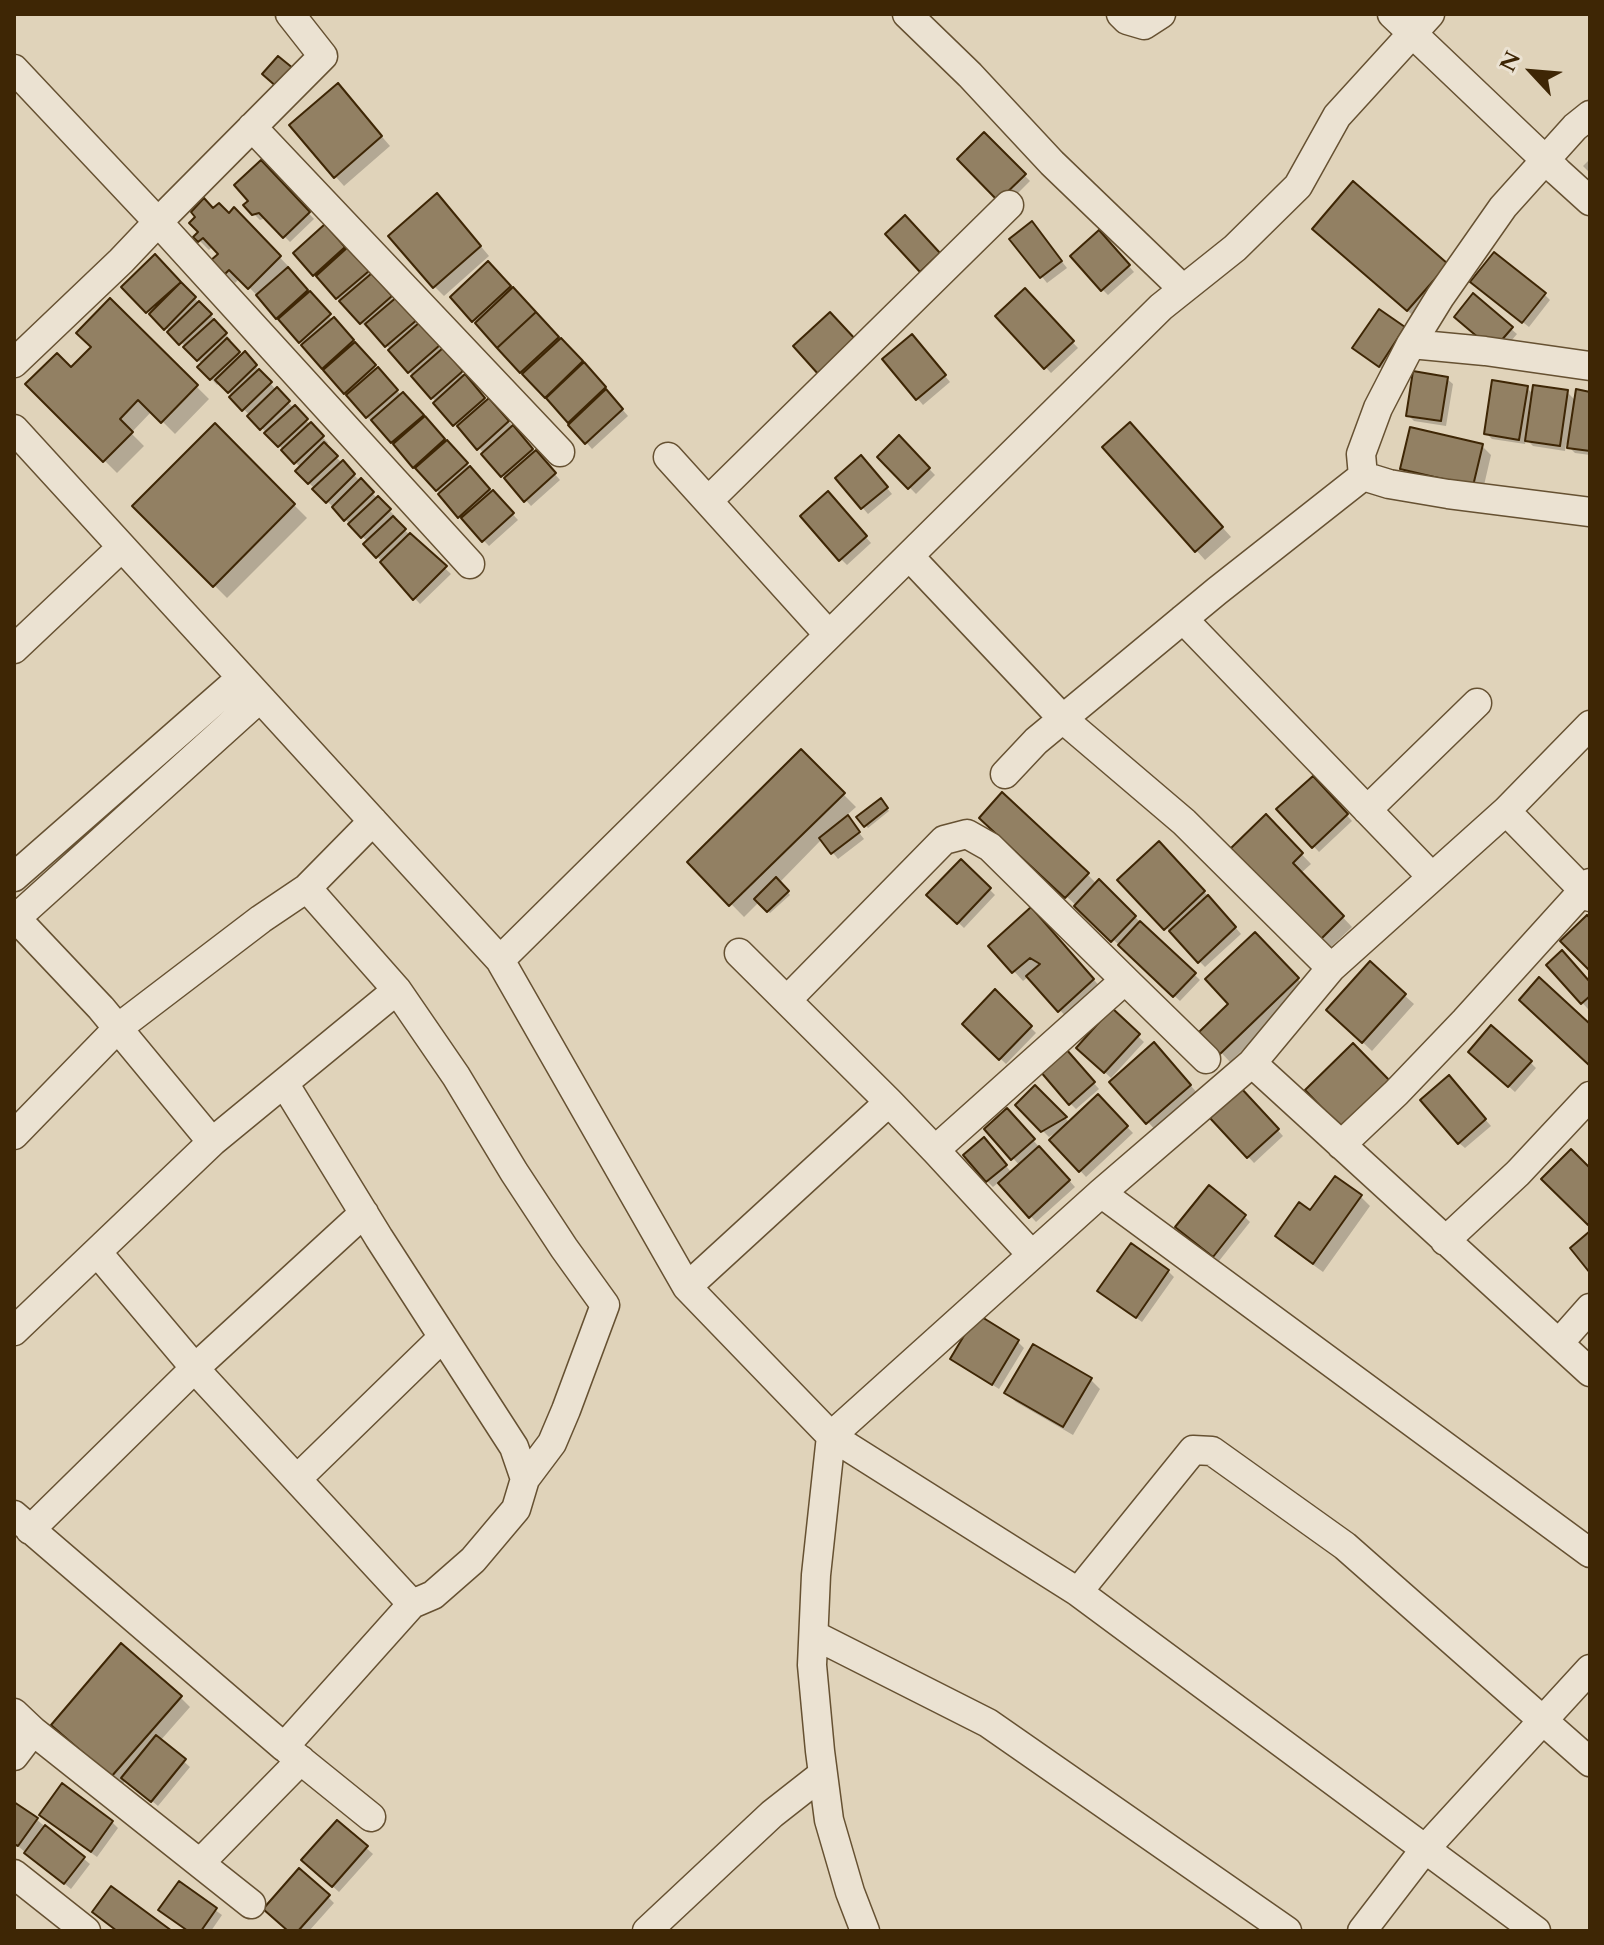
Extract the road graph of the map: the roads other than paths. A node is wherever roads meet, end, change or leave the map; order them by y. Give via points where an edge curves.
1 (290, 14) edge
2 (907, 14) edge
3 (1121, 14) edge
4 (1161, 14) edge
5 (1411, 21) edge
6 (14, 69) edge
7 (1590, 115) edge
8 (252, 127) junction
9 (1546, 161) junction
10 (1590, 201) edge
11 (1009, 205) dead end
12 (158, 222) junction
13 (1183, 289) junction
14 (1411, 344) junction
15 (14, 363) edge
16 (1590, 366) edge
17 (14, 429) edge
18 (560, 452) dead end
19 (668, 457) dead end
20 (1363, 476) junction
21 (708, 501) junction
22 (1590, 512) edge
23 (122, 547) junction
24 (909, 556) junction
25 (470, 564) dead end
26 (1183, 619) junction
27 (829, 635) junction
28 (15, 645) edge
29 (250, 688) junction
30 (1477, 703) dead end
31 (1063, 719) junction
32 (1590, 725) edge
33 (1005, 774) dead end
34 (1367, 810) junction
35 (1506, 811) junction
36 (373, 821) junction
37 (14, 877) edge
38 (1432, 877) junction
39 (307, 888) junction
40 (1588, 890) edge
41 (15, 918) edge
42 (739, 953) dead end
43 (500, 960) junction
44 (1331, 968) junction
45 (1125, 980) junction
46 (397, 990) junction
47 (787, 1000) junction
48 (118, 1028) junction
49 (1206, 1059) dead end
50 (1252, 1063) junction
51 (284, 1083) junction
52 (1590, 1096) edge
53 (889, 1102) junction
54 (14, 1135) edge
55 (212, 1142) junction
56 (1341, 1145) junction
57 (935, 1150) junction
58 (1101, 1193) junction
59 (364, 1213) junction
60 (1445, 1241) junction
61 (97, 1252) junction
62 (1032, 1255) junction
63 (687, 1287) junction
64 (1590, 1308) edge
65 (14, 1331) edge
66 (443, 1337) junction
67 (1559, 1343) junction
68 (195, 1368) junction
69 (1590, 1372) edge
70 (831, 1436) junction
71 (297, 1479) junction
72 (525, 1479) junction
73 (22, 1522) edge
74 (1590, 1553) edge
75 (1078, 1592) junction
76 (412, 1604) junction
77 (814, 1635) junction
78 (1590, 1669) edge
79 (1543, 1721) junction
80 (24, 1722) edge
81 (293, 1753) junction
82 (14, 1756) edge
83 (1590, 1762) edge
84 (823, 1774) junction
85 (371, 1817) dead end
86 (1425, 1849) junction
87 (200, 1863) junction
88 (14, 1874) edge
89 (251, 1904) dead end
90 (86, 1931) edge
91 (647, 1931) edge
92 (865, 1931) edge
93 (1287, 1931) edge
94 (1362, 1931) edge
95 (1536, 1931) edge

1 - 8 street via 323,56
2 - 13 street
3 - 4 street via 1144,25
5 - 9 street
5 - 13 street via 1337,116 1298,186 1235,248
6 - 12 street
7 - 9 street
8 - 12 street
8 - 18 street
9 - 10 street
9 - 14 street via 1503,207
11 - 21 street
12 - 15 street
12 - 25 street
13 - 24 street
14 - 16 street
14 - 20 street via 1361,454
17 - 23 street
19 - 21 street
20 - 22 street via 1448,494
20 - 26 street
21 - 27 street
23 - 28 street
23 - 29 street
24 - 27 street
24 - 31 street
26 - 31 street
26 - 34 street
27 - 43 street
29 - 36 street
29 - 37 street
29 - 41 street
30 - 34 street
31 - 33 street
31 - 44 street via 1184,822
32 - 35 street
34 - 38 street
35 - 38 street
35 - 40 street
36 - 39 street
36 - 43 street
38 - 44 street
39 - 46 street
39 - 48 street
40 - 56 street
41 - 48 street
42 - 47 street
43 - 63 street
44 - 50 street
45 - 47 street via 990,847 967,834 944,840
45 - 49 street
45 - 57 street
46 - 51 street
46 - 72 street via 605,1305 552,1443
47 - 53 street
48 - 54 street
48 - 55 street
50 - 56 street
50 - 58 street
51 - 55 street
51 - 59 street
52 - 60 street
53 - 57 street
53 - 63 street
55 - 61 street
56 - 60 street
57 - 62 street
58 - 62 street
58 - 74 street
59 - 66 street
59 - 68 street
60 - 67 street
61 - 65 street
61 - 68 street
62 - 70 street
63 - 70 street
64 - 67 street
66 - 71 street
66 - 72 street via 514,1447
67 - 69 street
68 - 71 street
68 - 73 street
70 - 75 street
70 - 77 street
71 - 76 street
72 - 76 street via 516,1509 473,1560 433,1595
73 - 81 street
75 - 79 street via 1193,1450 1212,1451 1345,1546
75 - 86 street
76 - 81 street
77 - 84 street
77 - 93 street via 988,1723
78 - 79 street
79 - 83 street
79 - 86 street
80 - 82 street
80 - 87 street
81 - 85 street
81 - 87 street
84 - 91 street via 772,1814
84 - 92 street via 829,1820
86 - 94 street
86 - 95 street
87 - 89 street
88 - 90 street

